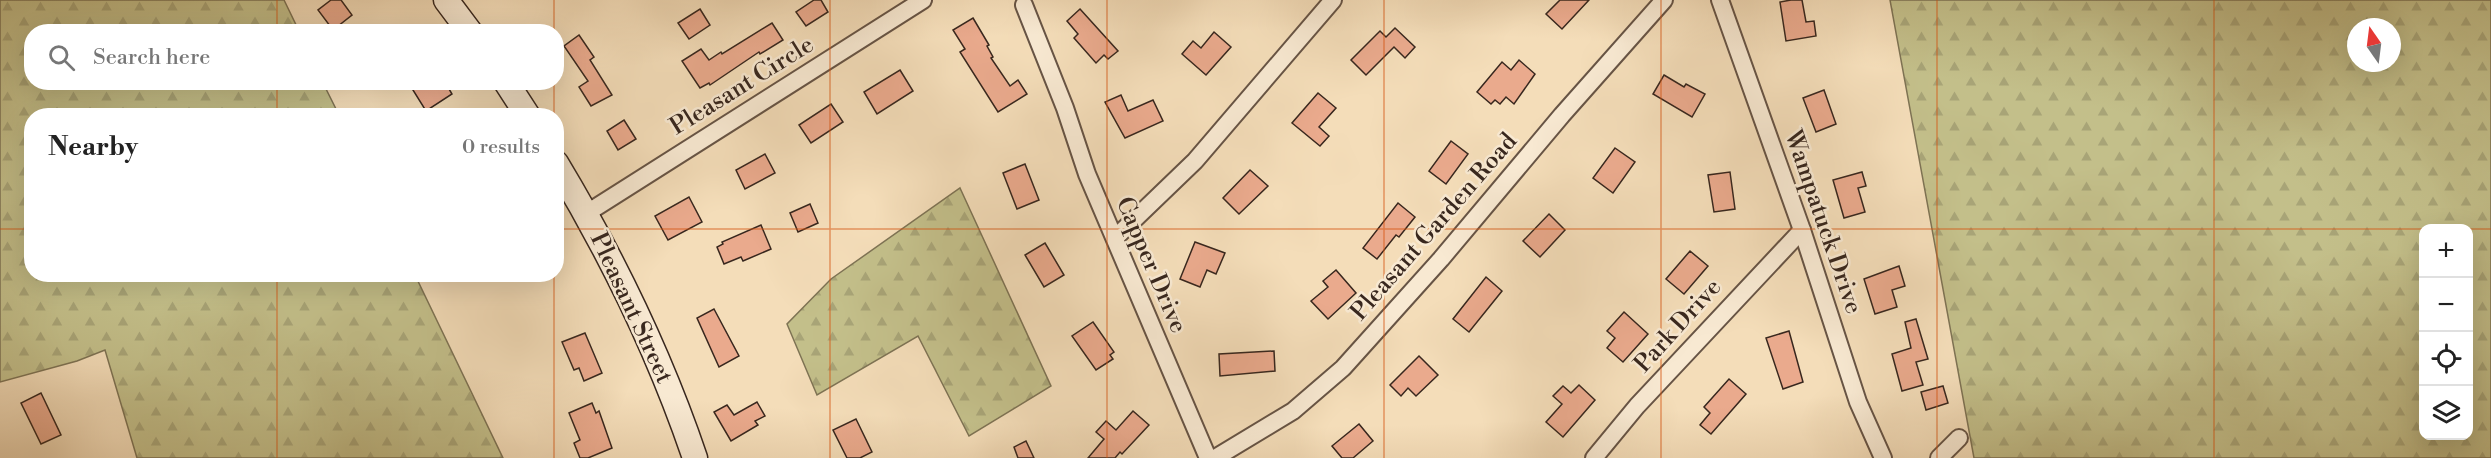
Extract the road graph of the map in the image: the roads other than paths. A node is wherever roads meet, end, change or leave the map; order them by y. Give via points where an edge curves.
1 (446, 0) edge
2 (923, 0) edge
3 (1334, 0) edge
4 (1664, 0) edge
5 (1720, 0) edge
6 (1023, 2) edge
7 (464, 24) edge
8 (511, 90) edge
9 (523, 108) edge
10 (564, 176) edge
11 (587, 213) junction
12 (1802, 230) junction
13 (1115, 238) junction
14 (1959, 438) dead end
15 (695, 458) edge
16 (1208, 458) edge
17 (1215, 458) edge
18 (1594, 458) edge
19 (1882, 458) edge
20 (1939, 458) edge

1 - 7 main road
2 - 11 street, Pleasant Circle
3 - 13 street via 1195,161
4 - 17 street, Pleasant Garden Road via 1343,368 1293,411
5 - 12 street, Wampatuck Drive
6 - 13 street, Capper Drive
8 - 9 main road
10 - 11 main road, Pleasant Street
11 - 15 main road, Pleasant Street via 630,299
12 - 18 street, Park Drive via 1637,406
12 - 19 street, Wampatuck Drive via 1858,402
13 - 16 street, Capper Drive
14 - 20 street

